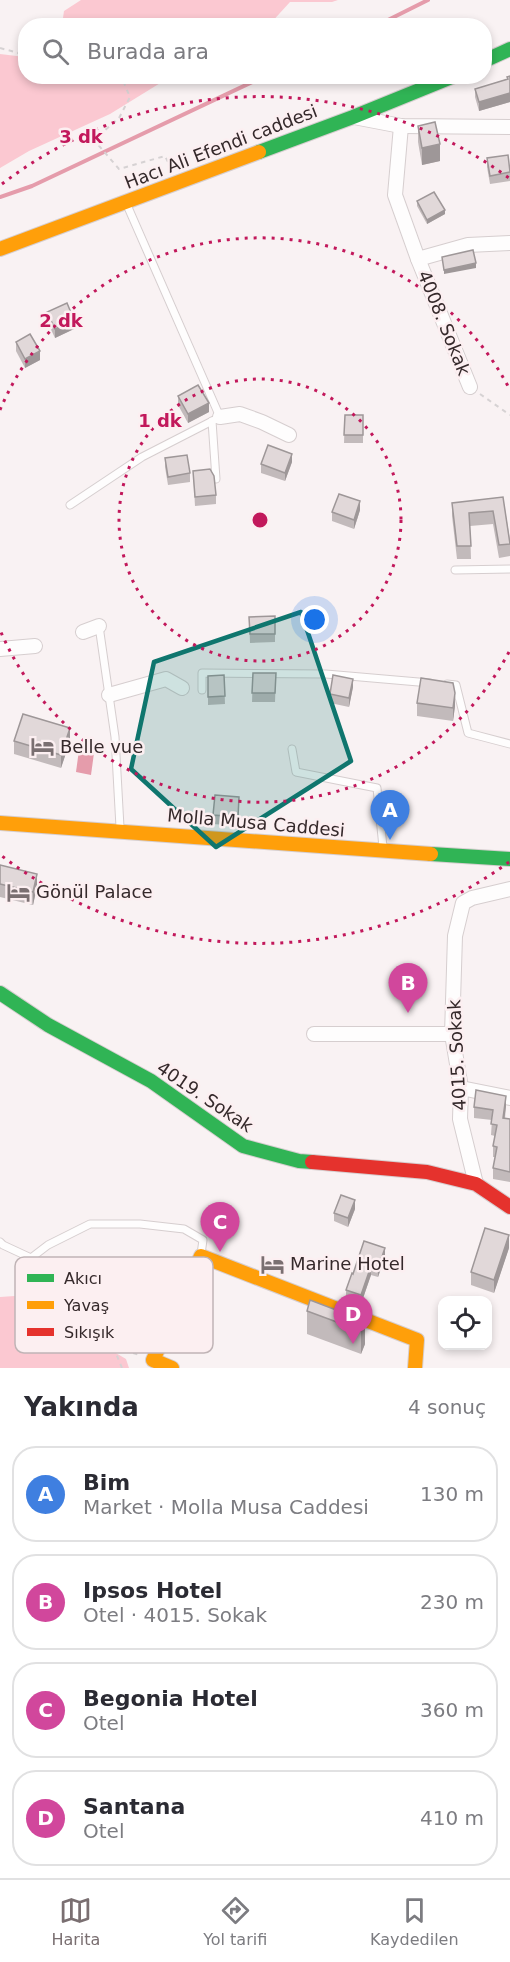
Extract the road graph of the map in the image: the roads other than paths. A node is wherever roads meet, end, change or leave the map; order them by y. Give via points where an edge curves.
1 (510, 49) edge
2 (492, 57) edge
3 (434, 84) edge
4 (352, 117) junction
5 (401, 126) junction
6 (510, 127) edge
7 (126, 203) junction
8 (510, 243) edge
9 (0, 249) edge
10 (418, 259) junction
11 (470, 387) road end
12 (216, 419) junction
13 (289, 435) dead end
14 (216, 479) edge
15 (70, 505) dead end
16 (510, 569) edge
17 (455, 570) dead end
18 (99, 626) joint
19 (83, 632) dead end
20 (35, 646) dead end
21 (0, 649) edge
22 (432, 683) edge
23 (444, 684) edge
24 (182, 688) dead end
25 (202, 690) dead end
26 (109, 695) junction
27 (510, 744) edge
28 (292, 749) dead end
29 (0, 823) edge
30 (120, 830) junction
31 (383, 850) junction
32 (510, 859) edge
33 (510, 889) edge
34 (0, 993) edge
35 (314, 1034) dead end
36 (452, 1034) junction
37 (461, 1088) junction
38 (510, 1098) edge
39 (476, 1184) junction
40 (510, 1207) edge
41 (0, 1242) edge
42 (201, 1256) edge
43 (29, 1257) edge
44 (32, 1257) edge
45 (213, 1261) edge
46 (156, 1353) edge
47 (172, 1368) edge
48 (415, 1368) edge

1 - 2 street
3 - 4 street, Hacı Ali Efendi caddesi
4 - 5 street
4 - 7 street, Hacı Ali Efendi caddesi
5 - 6 street
5 - 10 street, 4008. Sokak via 395,195
7 - 9 street, Hacı Ali Efendi caddesi
7 - 12 lane
8 - 10 street, 4008. Sokak via 468,245
10 - 11 street, 4008. Sokak
12 - 13 street via 240,414
12 - 14 lane
12 - 15 lane via 142,457
16 - 17 lane
18 - 19 street
18 - 26 lane
20 - 21 street
22 - 25 lane via 326,674 202,673
23 - 27 lane via 456,685 468,733
24 - 26 street via 166,679
26 - 30 lane
28 - 31 lane via 296,772 377,788
29 - 30 street, Molla Musa Caddesi
30 - 31 street, Molla Musa Caddesi
31 - 32 street, Molla Musa Caddesi
33 - 36 street, 4015. Sokak via 464,903 455,936
34 - 39 street, 4019. Sokak via 48,1025 151,1081 243,1146 299,1161 427,1172
35 - 36 street
36 - 37 street, 4015. Sokak
37 - 38 street
37 - 39 street, 4015. Sokak via 460,1119
39 - 40 street, 4019. Sokak
41 - 43 lane
42 - 44 lane via 203,1240 184,1229 90,1224
45 - 48 street via 417,1340
46 - 47 street via 153,1360

